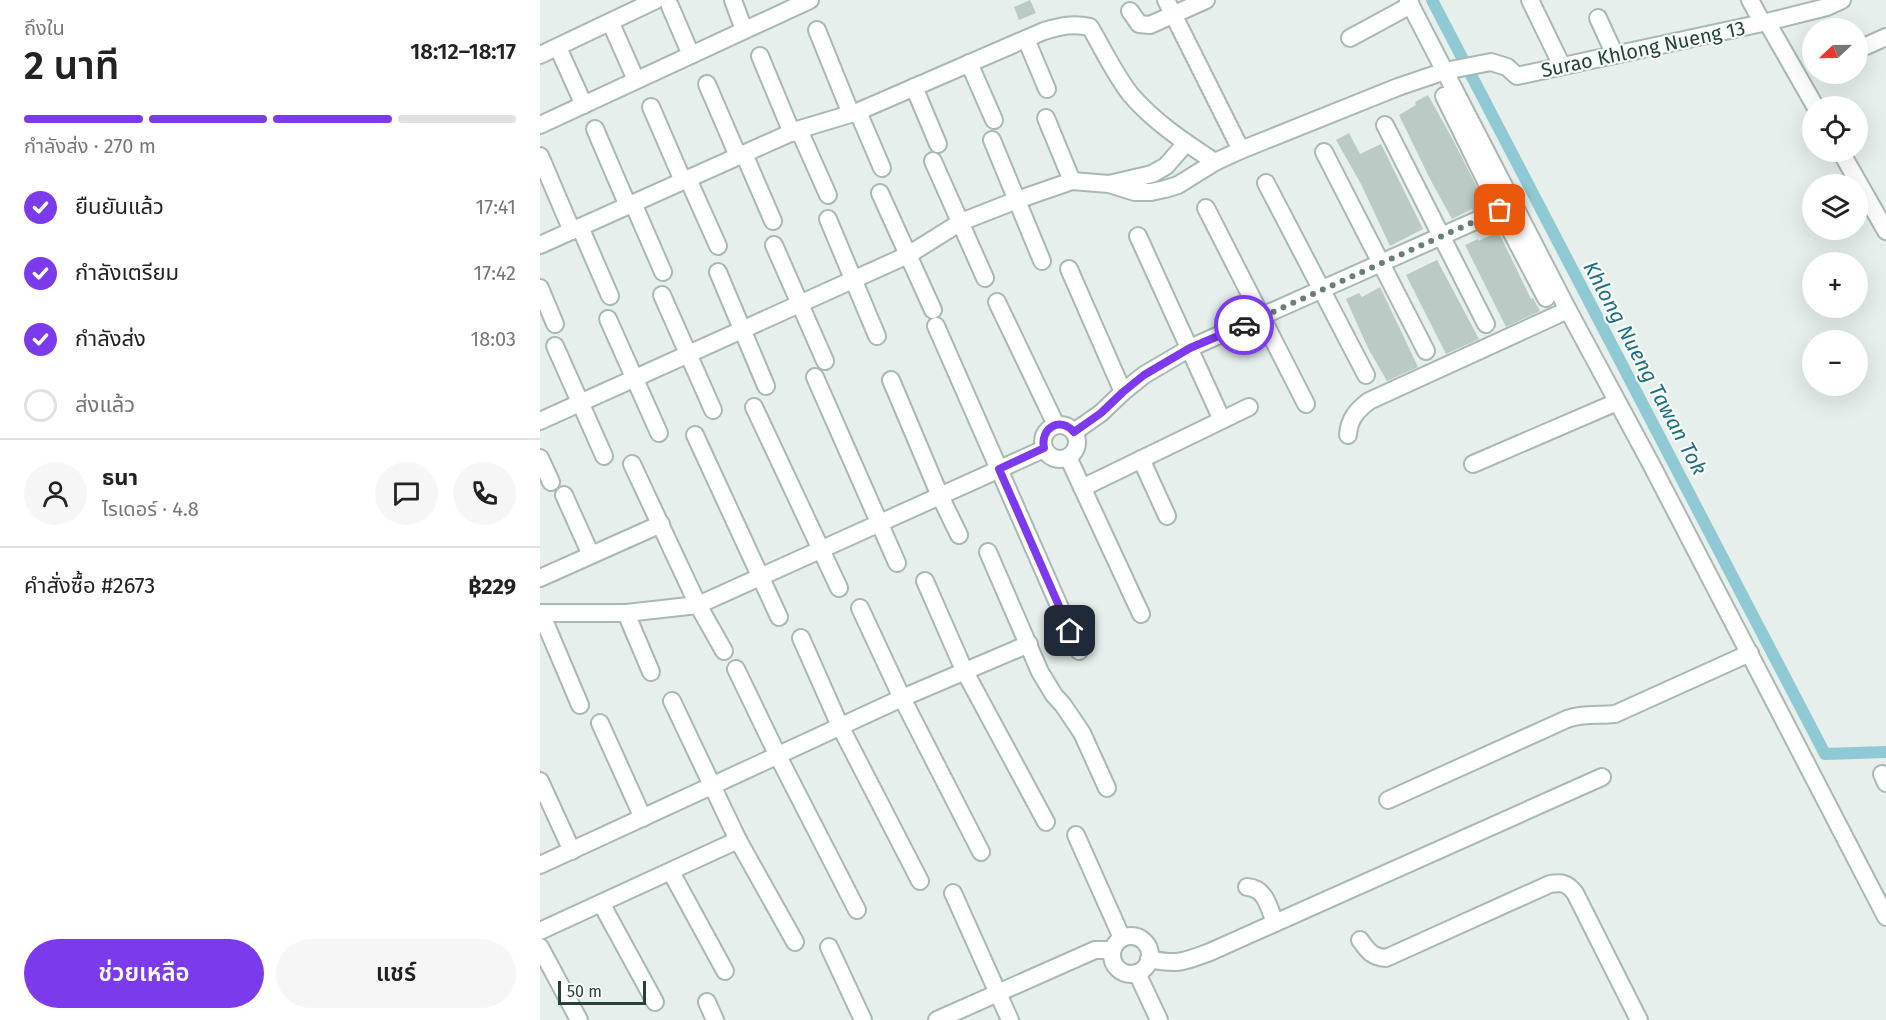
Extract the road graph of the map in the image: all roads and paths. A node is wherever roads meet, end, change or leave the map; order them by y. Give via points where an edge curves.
1 (733, 0) edge
2 (1206, 0) edge
3 (1530, 0) edge
4 (1750, 0) edge
5 (1842, 0) edge
6 (803, 1) edge
7 (663, 3) edge
8 (1409, 3) edge
9 (1169, 7) edge
10 (1130, 11) dead end
11 (1598, 18) dead end
12 (1765, 22) junction
13 (613, 28) dead end
14 (744, 30) junction
15 (817, 30) dead end
16 (1886, 37) edge
17 (1350, 38) dead end
18 (1026, 39) junction
19 (1868, 45) edge
20 (560, 52) dead end
21 (540, 55) edge
22 (691, 55) junction
23 (1615, 55) junction
24 (760, 56) dead end
25 (969, 63) junction
26 (1562, 66) junction
27 (1448, 71) junction
28 (636, 80) junction
29 (708, 84) dead end
30 (914, 87) junction
31 (1047, 89) dead end
32 (1444, 96) dead end
33 (1809, 96) edge
34 (584, 105) junction
35 (651, 107) dead end
36 (855, 113) junction
37 (1046, 118) dead end
38 (994, 120) dead end
39 (540, 125) edge
40 (1385, 125) dead end
41 (595, 129) dead end
42 (796, 131) junction
43 (992, 140) dead end
44 (1186, 143) junction
45 (1241, 150) junction
46 (1324, 152) dead end
47 (741, 155) junction
48 (540, 156) edge
49 (1215, 162) junction
50 (1847, 162) edge
51 (882, 168) dead end
52 (686, 180) junction
53 (1072, 181) junction
54 (1266, 183) dead end
55 (1109, 184) junction
56 (880, 193) dead end
57 (828, 195) dead end
58 (1017, 200) junction
59 (630, 204) junction
60 (1206, 208) dead end
61 (1500, 210) junction
62 (828, 219) dead end
63 (773, 221) dead end
64 (961, 222) junction
65 (576, 229) junction
66 (1886, 231) edge
67 (1138, 236) dead end
68 (1441, 236) junction
69 (540, 245) edge
70 (774, 245) dead end
71 (718, 246) dead end
72 (908, 255) junction
73 (1042, 261) dead end
74 (1381, 264) junction
75 (1069, 268) dead end
76 (663, 272) dead end
77 (718, 272) dead end
78 (985, 278) dead end
79 (853, 279) junction
80 (540, 288) edge
81 (1321, 290) junction
82 (662, 295) dead end
83 (610, 296) dead end
84 (1546, 298) dead end
85 (997, 302) dead end
86 (800, 304) junction
87 (1568, 310) junction
88 (1261, 317) junction
89 (608, 319) dead end
90 (555, 324) dead end
91 (1486, 324) dead end
92 (742, 330) junction
93 (877, 336) dead end
94 (555, 346) dead end
95 (1190, 348) junction
96 (1426, 351) dead end
97 (688, 354) junction
98 (825, 361) dead end
99 (1366, 375) dead end
100 (815, 377) dead end
101 (635, 378) junction
102 (891, 380) dead end
103 (766, 386) dead end
104 (1123, 392) junction
105 (1617, 402) junction
106 (580, 403) junction
107 (1306, 404) dead end
108 (754, 407) dead end
109 (1249, 407) dead end
110 (713, 410) dead end
111 (1222, 420) junction
112 (540, 421) edge
113 (1056, 425) junction
114 (1074, 432) junction
115 (659, 433) dead end
116 (694, 435) dead end
117 (1348, 435) dead end
118 (1044, 448) junction
119 (604, 456) dead end
120 (1068, 457) junction
121 (540, 458) edge
122 (1141, 459) junction
123 (632, 464) dead end
124 (1473, 464) dead end
125 (999, 469) junction
126 (551, 482) dead end
127 (1082, 488) junction
128 (564, 495) dead end
129 (940, 496) junction
130 (1167, 516) dead end
131 (880, 523) junction
132 (660, 524) junction
133 (959, 535) dead end
134 (820, 550) junction
135 (988, 552) dead end
136 (591, 555) junction
137 (897, 563) dead end
138 (760, 577) junction
139 (540, 578) edge
140 (925, 581) dead end
141 (839, 588) dead end
142 (698, 605) junction
143 (860, 608) dead end
144 (541, 613) edge
145 (626, 614) junction
146 (1141, 614) dead end
147 (779, 617) dead end
148 (801, 638) dead end
149 (1029, 644) junction
150 (724, 651) dead end
151 (1079, 651) dead end
152 (1750, 653) junction
153 (736, 669) dead end
154 (964, 670) junction
155 (651, 672) dead end
156 (902, 698) junction
157 (672, 701) dead end
158 (580, 705) dead end
159 (600, 723) dead end
160 (840, 726) junction
161 (777, 756) junction
162 (1602, 777) dead end
163 (540, 781) edge
164 (712, 786) junction
165 (1107, 788) dead end
166 (1389, 800) dead end
167 (643, 819) junction
168 (1046, 822) dead end
169 (1076, 835) dead end
170 (738, 840) junction
171 (572, 851) junction
172 (981, 852) dead end
173 (540, 865) edge
174 (671, 872) junction
175 (920, 882) dead end
176 (1247, 887) dead end
177 (953, 893) dead end
178 (602, 903) junction
179 (858, 910) dead end
180 (1886, 917) edge
181 (1275, 923) junction
182 (540, 931) edge
183 (1360, 940) dead end
184 (795, 942) dead end
185 (1117, 944) junction
186 (540, 947) edge
187 (829, 947) dead end
188 (1149, 959) junction
189 (724, 971) dead end
190 (1137, 973) junction
191 (997, 993) junction
192 (655, 1002) dead end
193 (707, 1002) dead end
194 (579, 1020) edge
195 (715, 1020) edge
196 (863, 1020) edge
197 (937, 1020) edge
198 (1010, 1020) edge
199 (1159, 1020) edge
200 (1639, 1020) edge

1 - 14 street
2 - 9 street
3 - 26 street
4 - 12 street
5 - 12 street, Surao Khlong Nueng 13
6 - 14 street
7 - 21 street
7 - 22 street
8 - 17 street
8 - 27 street
9 - 10 street via 1145,26
9 - 45 street
11 - 23 street
12 - 23 street, Surao Khlong Nueng 13
12 - 33 street
13 - 28 street
14 - 22 street
15 - 36 street
16 - 19 street
18 - 25 street
18 - 31 street
18 - 44 street via 1063,25 1090,27 1130,93
20 - 34 street
22 - 28 street
23 - 26 street, Surao Khlong Nueng 13
24 - 42 street
25 - 30 street
25 - 38 street
26 - 27 street, Surao Khlong Nueng 13 via 1517,76 1500,63
27 - 45 street, Surao Khlong Nueng 13
27 - 87 street
28 - 34 street
29 - 47 street
30 - 36 street
30 - 64 street
32 - 61 street
34 - 39 street
35 - 52 street
36 - 42 street
36 - 51 street
37 - 53 street
40 - 68 street
41 - 59 street
42 - 47 street
42 - 57 street
43 - 58 street
44 - 49 street
44 - 55 street via 1166,166 1152,174
45 - 49 street, Surao Khlong Nueng 13
46 - 74 street
47 - 52 street
47 - 63 street
48 - 65 street
49 - 55 street, Surao Khlong Nueng 13 via 1178,185 1151,192
50 - 66 street
52 - 59 street
52 - 71 street
53 - 55 street
53 - 58 street
54 - 81 street
56 - 72 street
58 - 64 street
58 - 73 street
59 - 65 street
59 - 76 street
60 - 88 street
61 - 68 street
61 - 84 street
62 - 79 street
64 - 72 street
64 - 78 street
65 - 69 street
65 - 83 street
67 - 95 street
68 - 74 street
68 - 91 street
70 - 86 street
72 - 79 street
72 - 125 street
74 - 81 street
74 - 96 street
75 - 104 street
77 - 92 street
79 - 86 street
79 - 93 street
80 - 90 street
81 - 88 street
81 - 99 street
82 - 97 street
85 - 113 street
86 - 92 street
86 - 98 street
87 - 105 street
87 - 117 street via 1369,401 1352,417
88 - 95 street
88 - 107 street
89 - 101 street
92 - 97 street
92 - 103 street
94 - 106 street
95 - 104 street
95 - 111 street
97 - 101 street
97 - 110 street
100 - 131 street
101 - 106 street
101 - 115 street
102 - 129 street
104 - 114 street
105 - 124 street
105 - 152 street
106 - 112 street
106 - 119 street
108 - 134 street
109 - 111 street
111 - 122 street
113 - 114 street via 1066,425
113 - 118 street via 1044,434
114 - 120 street via 1077,446
116 - 138 street
118 - 120 street via 1054,459
118 - 125 street
120 - 127 street
121 - 126 street
122 - 127 street
122 - 130 street
123 - 132 street
125 - 129 street
125 - 151 street
127 - 146 street
128 - 136 street
129 - 131 street
129 - 133 street
131 - 134 street
131 - 137 street
132 - 136 street
132 - 142 street
134 - 138 street
134 - 141 street
135 - 149 street
136 - 139 street
138 - 142 street
138 - 147 street
140 - 154 street
142 - 145 street
142 - 150 street
143 - 156 street
144 - 145 street
144 - 158 street
145 - 155 street
148 - 160 street
149 - 154 street
149 - 165 street via 1047,684 1082,733
152 - 166 street via 1615,714 1586,714 1567,719
152 - 180 street
153 - 161 street
154 - 156 street
154 - 168 street
156 - 160 street
156 - 172 street
157 - 164 street
159 - 167 street
160 - 161 street
160 - 175 street
161 - 164 street
161 - 179 street
162 - 181 street
163 - 171 street
164 - 167 street
164 - 170 street
167 - 171 street
169 - 185 street
170 - 174 street
170 - 184 street
171 - 173 street
174 - 178 street
174 - 189 street
176 - 181 street via 1258,889 1264,896
177 - 191 street
178 - 182 street
178 - 192 street
181 - 188 street via 1179,963
183 - 200 street via 1371,954 1386,958 1561,882 1575,893
185 - 188 street via 1130,935 1139,937 1149,950
185 - 190 street via 1112,960 1118,969 1127,974
185 - 191 street
186 - 194 street
187 - 196 street
188 - 190 street
190 - 199 street
191 - 197 street
191 - 198 street
193 - 195 street

